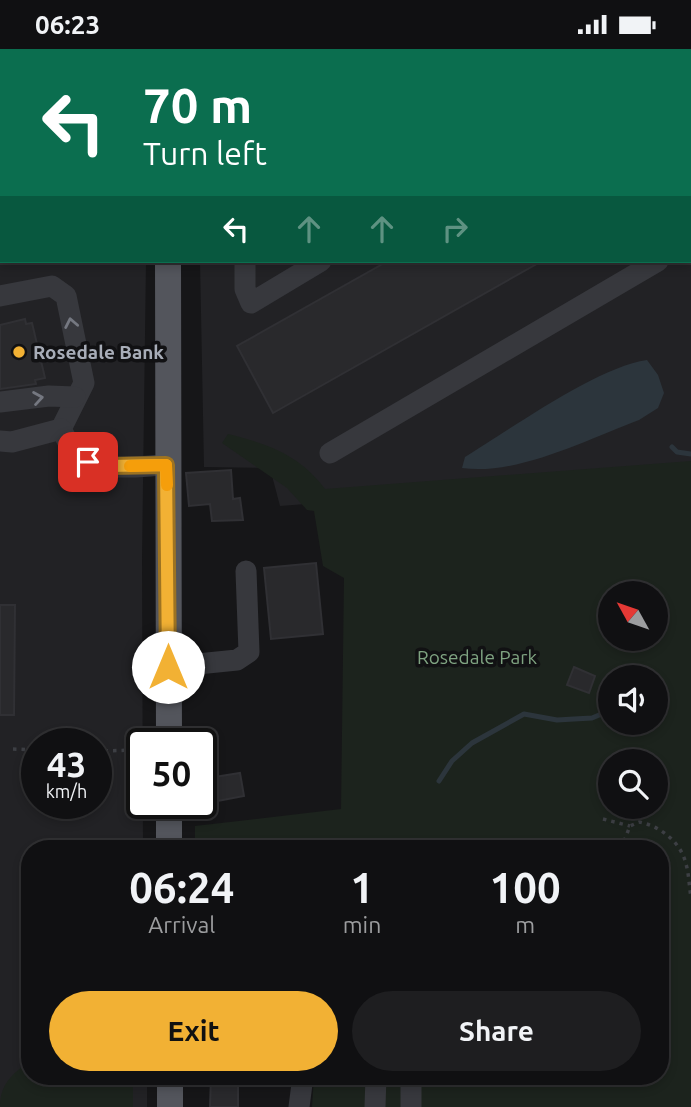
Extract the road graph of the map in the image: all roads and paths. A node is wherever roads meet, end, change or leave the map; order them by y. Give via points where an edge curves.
1 (168, 263) edge
2 (245, 263) edge
3 (318, 263) edge
4 (655, 263) edge
5 (0, 296) edge
6 (75, 397) junction
7 (0, 402) edge
8 (61, 429) junction
9 (0, 441) edge
10 (330, 453) dead end
11 (166, 465) junction
12 (246, 571) dead end
13 (168, 667) junction
14 (169, 728) edge
15 (13, 749) dead end
16 (21, 749) edge
17 (169, 819) edge
18 (603, 819) dead end
19 (630, 826) junction
20 (169, 840) edge
21 (625, 840) edge
22 (691, 897) edge
23 (170, 1085) edge
24 (302, 1085) edge
25 (376, 1085) edge
26 (411, 1085) edge
27 (170, 1107) edge
28 (299, 1107) edge
29 (375, 1107) edge
30 (411, 1107) edge

1 - 11 main road
2 - 3 lane via 245,289 251,303
4 - 10 lane
6 -> 5 lane via 83,383 66,296 52,286
7 -> 6 lane
6 - 8 lane
8 - 9 lane via 12,443
8 - 11 lane via 74,452 88,462
11 - 13 main road
12 - 13 lane via 249,652 237,660
13 - 14 main road
15 - 16 path
17 - 20 main road
18 - 19 path
19 - 21 path
19 - 22 path via 652,824 677,845 686,862
23 - 27 main road
24 - 28 lane
25 - 29 lane
26 - 30 lane

